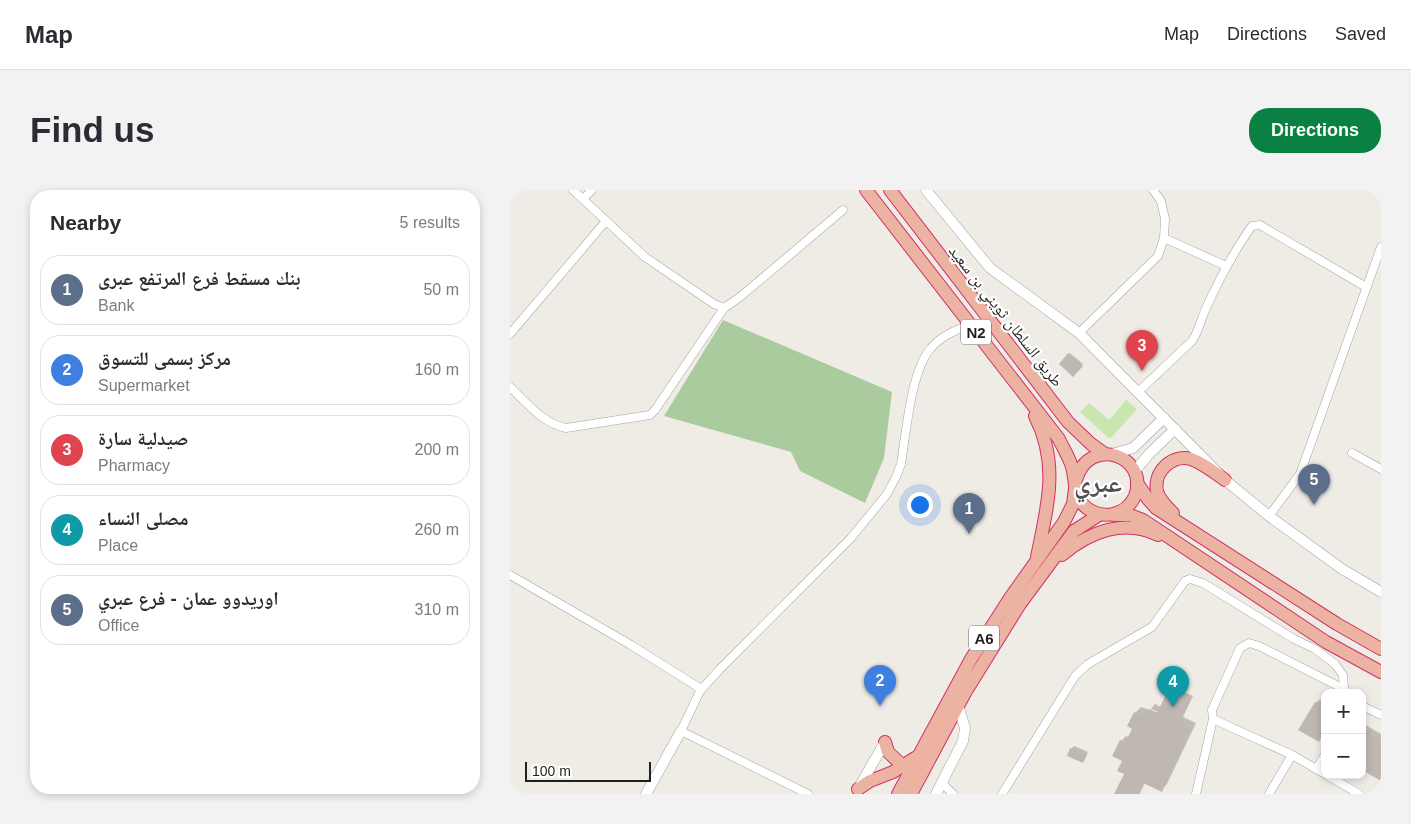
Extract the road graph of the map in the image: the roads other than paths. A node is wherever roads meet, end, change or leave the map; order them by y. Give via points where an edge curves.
1 (573, 190) edge
2 (592, 190) edge
3 (866, 190) edge
4 (890, 190) edge
5 (926, 190) edge
6 (1153, 190) edge
7 (583, 199) junction
8 (843, 210) dead end
9 (606, 221) junction
10 (1164, 238) junction
11 (1381, 247) edge
12 (1226, 266) junction
13 (1366, 286) junction
14 (724, 308) junction
15 (970, 324) junction
16 (1079, 333) junction
17 (510, 334) edge
18 (1015, 383) junction
19 (510, 387) edge
20 (1138, 392) junction
21 (1164, 418) junction
22 (1175, 428) junction
23 (1352, 453) dead end
24 (1109, 454) junction
25 (1381, 469) edge
26 (1136, 478) junction
27 (1225, 480) junction
28 (1076, 483) junction
29 (1104, 515) junction
30 (1269, 516) junction
31 (1187, 528) junction
32 (1198, 556) junction
33 (1040, 566) junction
34 (510, 575) edge
35 (1381, 592) edge
36 (1381, 650) edge
37 (1381, 672) edge
38 (1342, 689) edge
39 (1346, 689) edge
40 (700, 692) junction
41 (958, 706) junction
42 (1366, 708) edge
43 (1381, 715) edge
44 (1213, 719) junction
45 (681, 731) junction
46 (885, 742) joint
47 (1292, 755) junction
48 (917, 757) junction
49 (1321, 761) edge
50 (903, 766) junction
51 (1316, 769) junction
52 (1321, 772) edge
53 (1333, 779) edge
54 (942, 783) junction
55 (857, 791) edge
56 (646, 794) edge
57 (808, 794) edge
58 (898, 794) edge
59 (912, 794) edge
60 (936, 794) edge
61 (953, 794) edge
62 (1002, 794) edge
63 (1196, 794) edge
64 (1269, 794) edge
65 (1359, 794) edge

1 - 7 street
2 - 7 street
3 - 15 highway, طريق السلطان ثويني بن سعيد / N2
4 - 24 highway, طريق السلطان ثويني بن سعيد / N2 via 1068,422 1091,444
5 - 16 street via 990,268
6 - 10 street via 1161,200 1166,219
7 - 9 street
8 - 14 street
9 - 14 street via 645,257
9 - 17 street
10 - 12 street
10 - 16 street via 1158,256
11 - 13 street
12 - 13 street via 1252,226 1260,225
12 - 20 street via 1192,341
13 - 30 street via 1300,474
14 - 19 street via 650,415 566,428 545,420
15 - 18 highway, طريق السلطان ثويني بن سعيد / N2
15 - 40 street via 941,338 923,359 916,376 901,464 887,494 851,538
16 - 20 street
18 - 28 highway, طريق السلطان ثويني بن سعيد / N2 via 1058,439 1070,461
18 - 33 highway via 1039,424 1048,457 1049,503
20 - 21 street
21 - 22 street
21 - 24 street via 1133,448
22 - 26 street via 1149,454
22 - 27 street
23 - 25 street
24 - 26 highway, N2 via 1125,460
24 - 28 highway via 1089,459 1078,472
26 - 29 highway via 1130,505 1124,510
26 - 31 highway, N2 via 1156,508
27 - 30 street
27 - 31 highway via 1185,458 1176,459 1163,468 1157,483 1160,499
28 - 29 highway, N2 via 1083,504 1090,511
28 - 33 highway, A6 via 1073,504
29 - 32 highway via 1130,515 1143,520
29 - 33 highway, A6 via 1074,531
30 - 35 street via 1342,569
31 - 36 highway, N2
32 - 33 highway via 1155,534 1135,528 1113,528 1084,539
32 - 37 highway via 1326,642
33 - 41 highway, A6
33 - 48 highway, A6 via 1010,598 971,659
34 - 40 street via 647,655 695,685
38 - 44 street via 1249,643 1240,648 1233,662 1212,710
39 - 62 street via 1343,675 1335,664 1315,649 1204,583 1190,579 1185,581 1152,627 1088,664 1075,676
40 - 45 street
41 - 54 street via 964,722 964,737
41 - 59 highway, A6
42 - 43 street
44 - 47 street
44 - 63 street
45 - 56 street
45 - 57 street
46 - 50 highway via 888,752
46 - 55 street
47 - 51 street
47 - 64 street
48 - 50 highway
48 - 58 highway, A6
49 - 51 street
50 - 55 highway via 870,781
51 - 52 street
53 - 65 street
54 - 60 street
54 - 61 street

